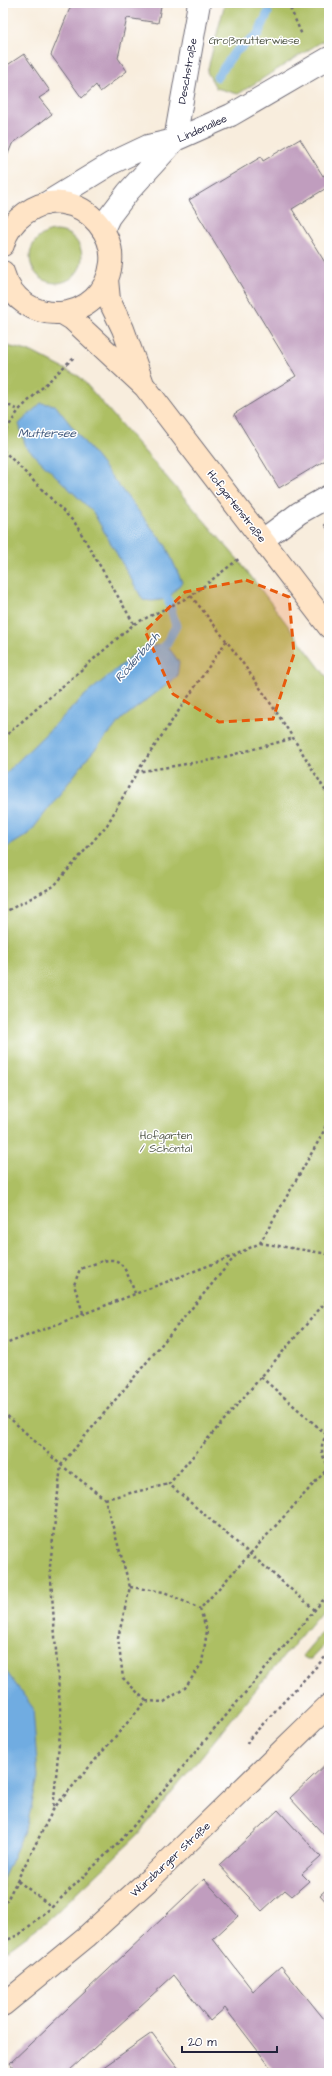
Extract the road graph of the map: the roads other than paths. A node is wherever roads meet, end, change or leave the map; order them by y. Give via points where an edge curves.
1 (199, 3) edge
2 (329, 58) edge
3 (175, 140) junction
4 (45, 204) junction
5 (103, 230) junction
6 (4, 237) edge
7 (3, 272) edge
8 (107, 279) junction
9 (3, 306) edge
10 (28, 306) junction
11 (62, 313) junction
12 (145, 387) junction
13 (329, 496) edge
14 (264, 539) junction
15 (329, 627) edge
16 (329, 1705) edge
17 (3, 2006) edge

1 - 3 street, Deschstraße
2 - 3 street, Lindenallee via 231,115
3 - 4 street via 148,146 112,163
3 - 5 street, Lindenallee via 128,192 109,217
4 - 5 main road via 62,203 78,208 92,217
4 - 6 main road via 18,219
5 - 8 main road via 110,246 111,262
7 - 10 main road via 14,295
8 - 11 main road via 100,292 88,303 76,310
8 - 12 main road, Hofgartenstraße via 109,300
9 - 10 main road
10 - 11 main road via 44,312
11 - 12 main road, Hofgartenstraße via 72,319
12 - 14 main road, Hofgartenstraße
13 - 14 street via 299,513
14 - 15 main road, Hofgartenstraße
16 - 17 main road, Würzburger Straße via 152,1877 86,1937

